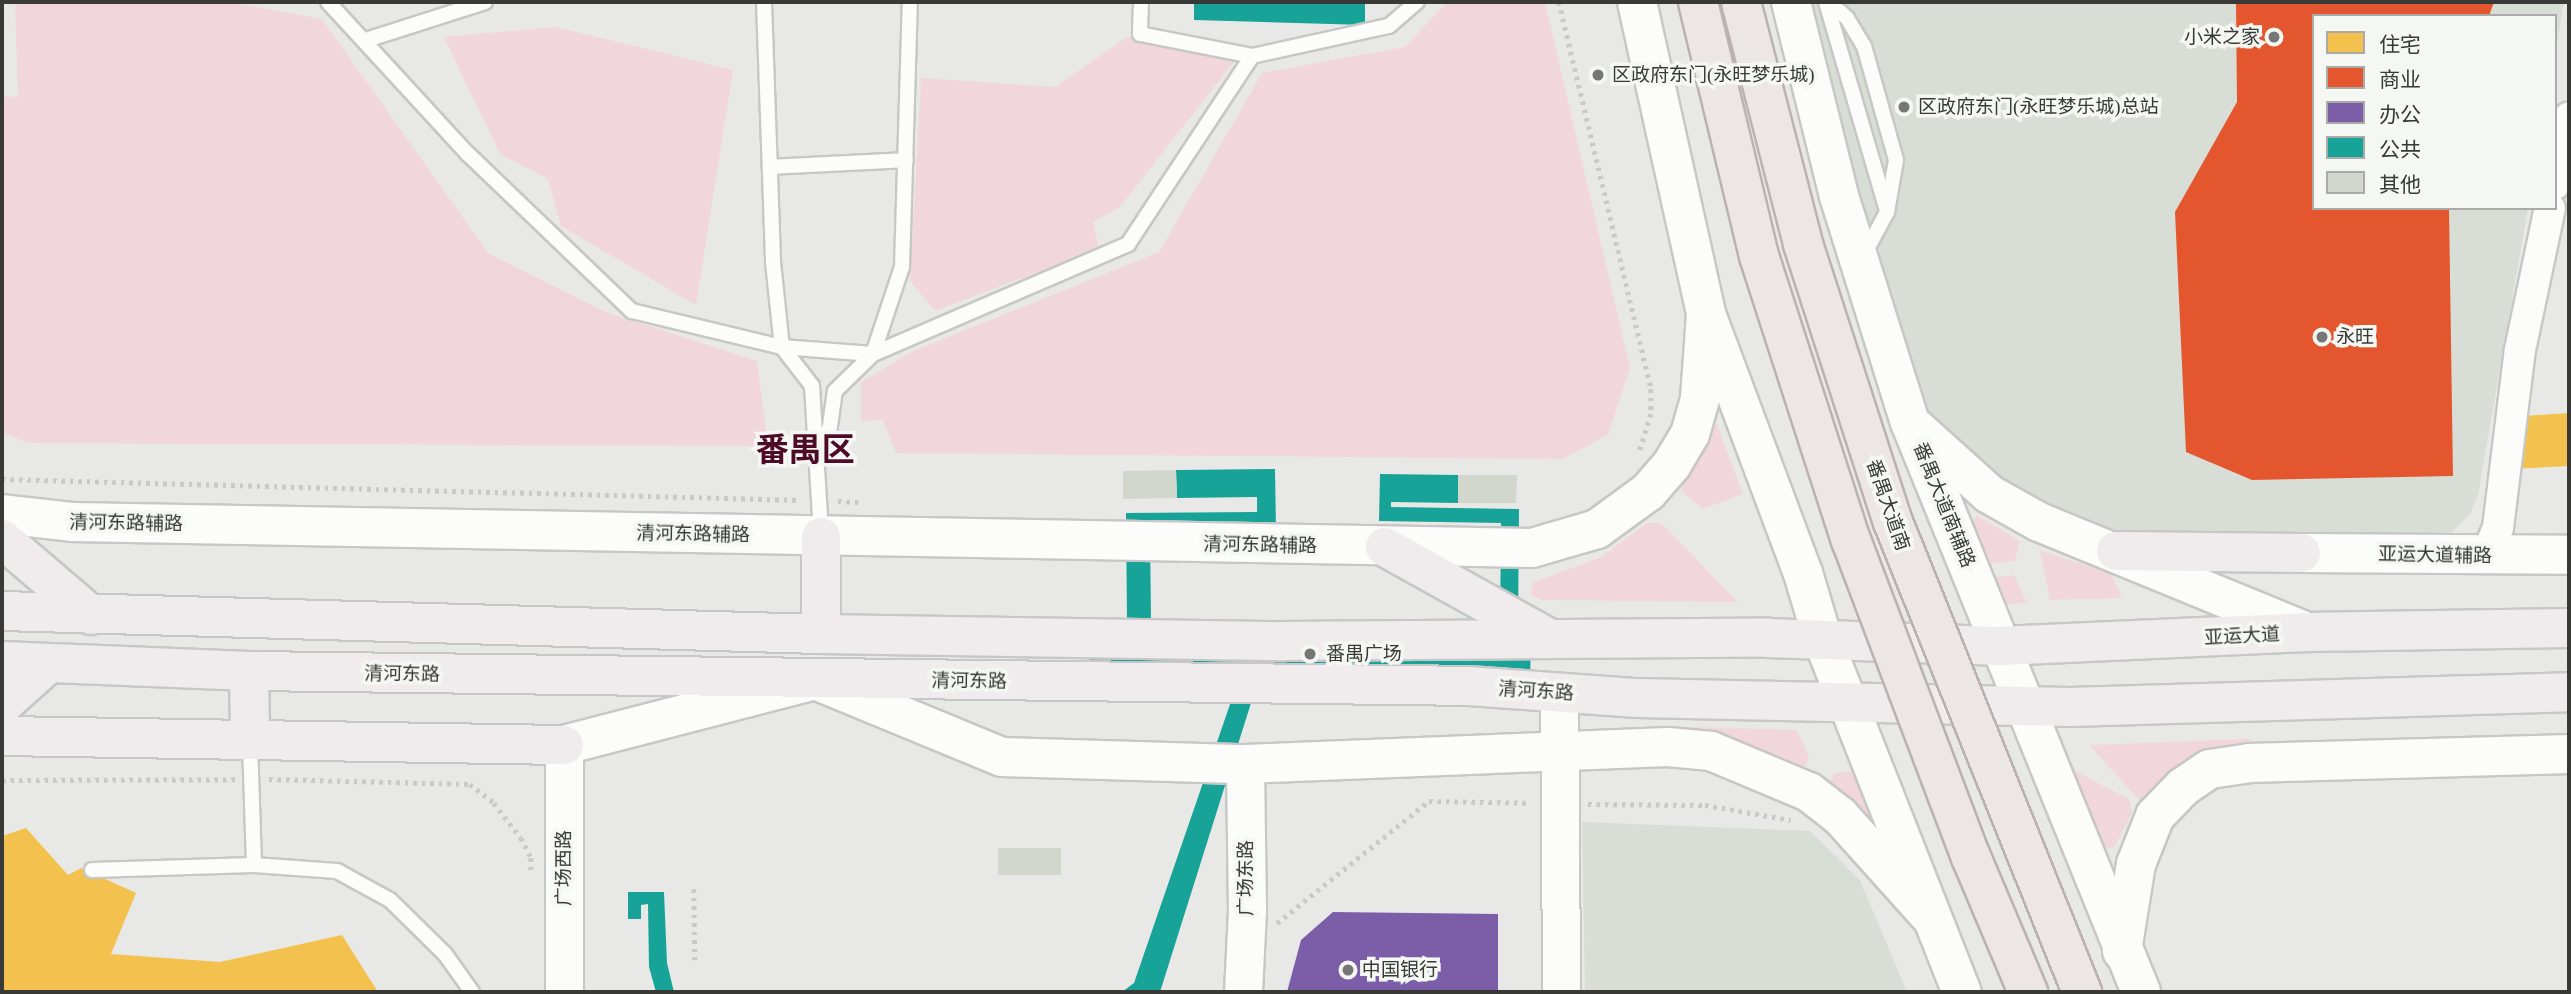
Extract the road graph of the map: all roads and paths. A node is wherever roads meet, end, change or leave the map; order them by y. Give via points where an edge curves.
1 (328, 2) edge
2 (485, 2) edge
3 (764, 2) edge
4 (910, 2) edge
5 (1141, 2) edge
6 (1395, 2) edge
7 (1417, 2) edge
8 (1559, 2) edge
9 (1637, 2) edge
10 (1698, 2) edge
11 (1741, 2) edge
12 (1791, 2) edge
13 (1827, 2) edge
14 (1397, 19) junction
15 (366, 40) junction
16 (1252, 56) junction
17 (2569, 117) edge
18 (905, 160) junction
19 (770, 167) junction
20 (2557, 174) edge
21 (2550, 210) edge
22 (1887, 212) junction
23 (1860, 263) junction
24 (1706, 314) junction
25 (782, 347) junction
26 (873, 354) junction
27 (1910, 422) junction
28 (819, 450) junction
29 (1639, 455) dead end
30 (2, 514) edge
31 (821, 537) junction
32 (2, 540) edge
33 (1385, 547) junction
34 (2116, 551) junction
35 (2569, 555) edge
36 (2486, 556) junction
37 (2, 611) edge
38 (91, 615) junction
39 (2569, 628) edge
40 (2307, 632) junction
41 (821, 634) junction
42 (1552, 640) junction
43 (1823, 640) junction
44 (2001, 646) junction
45 (2, 661) edge
46 (49, 663) junction
47 (249, 671) junction
48 (815, 680) junction
49 (1559, 692) junction
50 (2569, 692) edge
51 (1848, 700) junction
52 (2, 705) edge
53 (2022, 706) junction
54 (2, 736) edge
55 (250, 738) junction
56 (565, 745) junction
57 (1558, 750) junction
58 (2569, 754) edge
59 (1245, 764) junction
60 (200, 766) dead end
61 (65, 769) dead end
62 (201, 779) junction
63 (252, 779) junction
64 (2, 780) edge
65 (65, 780) junction
66 (1559, 803) junction
67 (1799, 822) dead end
68 (254, 865) junction
69 (93, 870) dead end
70 (531, 885) dead end
71 (694, 889) dead end
72 (1928, 914) junction
73 (1269, 930) dead end
74 (2122, 953) junction
75 (695, 960) dead end
76 (472, 992) edge
77 (564, 992) edge
78 (1243, 992) edge
79 (1561, 992) edge
80 (1962, 992) edge
81 (2028, 992) edge
82 (2082, 992) edge
83 (2141, 992) edge

1 - 15 lane
2 - 15 lane
3 - 19 lane
4 - 18 lane
5 - 16 lane via 1140,34
6 - 14 lane
7 - 14 lane
8 - 29 path via 1651,389 1651,414
9 - 24 main road
10 - 81 highway, bridge via 1759,256 1851,540 1971,857
11 - 82 highway, 番禺大道南, bridge via 1803,244 1893,522
12 - 23 main road, 番禺大道南辅路
13 - 22 lane
13 - 22 lane via 1847,18 1864,46 1896,160
14 - 16 lane via 1389,26
15 - 25 lane via 468,154 632,311
16 - 26 lane via 1128,244
17 - 20 street
18 - 19 lane
18 - 26 lane via 902,267
19 - 25 lane
21 - 36 street via 2520,350 2498,528
22 - 23 lane
23 - 27 main road, 番禺大道南辅路
24 - 33 main road, 清河东路辅路 via 1700,398 1690,434 1672,464 1623,513 1597,529 1532,548
24 - 43 main road via 1803,573
25 - 26 lane
25 - 28 lane via 812,386 812,425
26 - 28 lane via 835,391 830,426
27 - 34 main road via 1989,494 2039,522
27 - 44 main road, 番禺大道南辅路
28 - 31 lane
30 - 31 main road, 清河东路辅路 via 73,522
31 - 33 main road, 清河东路辅路
31 - 41 main road
32 - 38 main road
33 - 42 main road
34 - 36 main road, 亚运大道辅路
34 - 40 main road
35 - 36 main road, 亚运大道辅路
37 - 38 main road
38 - 41 main road
39 - 40 main road, 亚运大道
40 - 44 main road, 亚运大道
41 - 42 main road
42 - 43 main road
43 - 44 main road, 亚运大道
43 - 51 main road
44 - 53 main road, 番禺大道南辅路
45 - 46 main road, 清河东路
46 - 47 main road, 清河东路
46 - 52 main road
47 - 48 main road, 清河东路
47 - 55 main road
48 - 49 main road, 清河东路 via 1469,686
48 - 56 main road
48 - 59 main road via 1002,757
49 - 51 main road, 清河东路
49 - 57 street
50 - 53 main road
51 - 53 main road, 清河东路
51 - 72 main road
53 - 74 main road, 番禺大道南辅路
54 - 55 main road
55 - 56 main road
55 - 63 lane
56 - 77 street, 广场西路
57 - 59 main road
57 - 66 street
57 - 72 main road via 1668,747 1711,751 1749,765 1809,792 1840,816
58 - 74 main road via 2250,763 2210,769 2183,787 2155,816 2136,864
59 - 78 street, 广场东路
60 - 62 path
61 - 65 path
62 - 63 path
62 - 65 path
63 - 68 lane
63 - 70 path via 470,784 494,803 521,838 531,858
64 - 65 path
66 - 67 path via 1705,805
66 - 73 path via 1429,802
66 - 79 street
68 - 69 lane
68 - 76 lane via 337,871 390,900 445,954
71 - 75 path
72 - 80 main road
74 - 83 main road, 番禺大道南辅路

